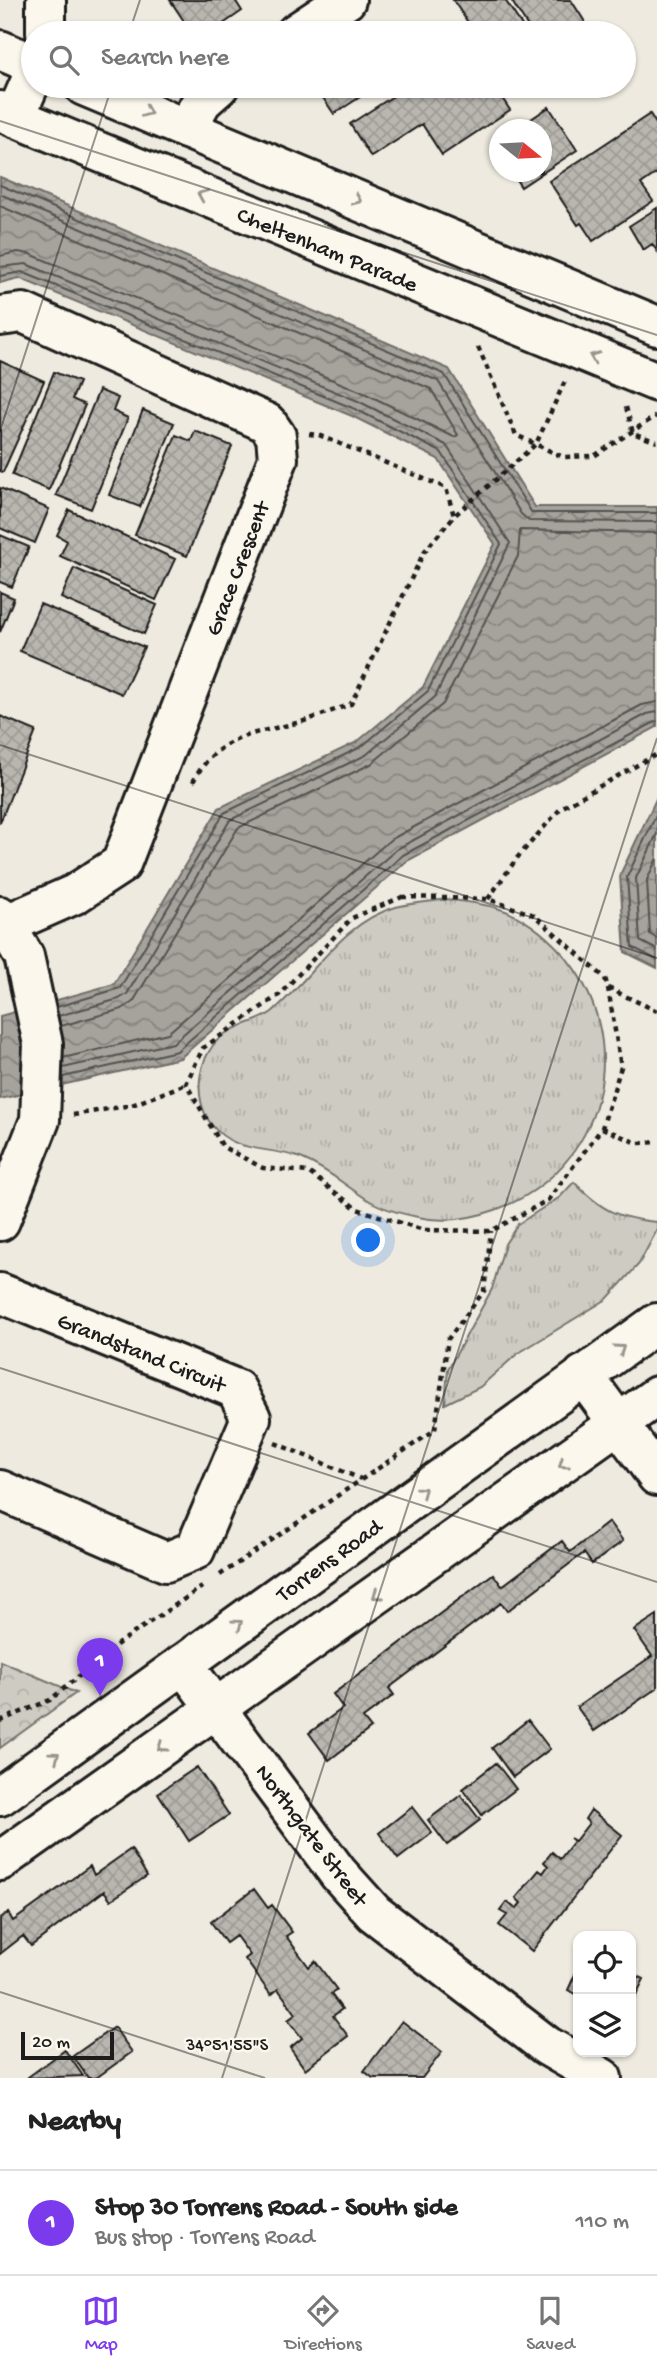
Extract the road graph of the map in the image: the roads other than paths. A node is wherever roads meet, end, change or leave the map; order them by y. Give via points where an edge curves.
1 (46, 0) edge
2 (346, 0) edge
3 (46, 21) edge
4 (314, 21) edge
5 (0, 50) edge
6 (21, 59) edge
7 (21, 94) edge
8 (113, 98) edge
9 (205, 98) edge
10 (8, 114) edge
11 (187, 128) junction
12 (0, 316) edge
13 (657, 326) edge
14 (657, 382) edge
15 (4, 920) edge
16 (0, 1221) edge
17 (0, 1293) edge
18 (657, 1323) edge
19 (583, 1375) junction
20 (657, 1396) edge
21 (618, 1424) junction
22 (657, 1476) edge
23 (0, 1490) edge
24 (183, 1664) junction
25 (217, 1708) junction
26 (0, 1796) edge
27 (0, 1861) edge
28 (602, 2078) edge

1 - 3 main road
2 - 4 main road
5 - 6 main road
7 - 10 main road
8 -> 11 main road
9 - 11 main road
14 -> 10 main road, Cheltenham Parade
11 -> 13 main road
12 - 15 main road, Grace Crescent via 23,313 267,423 276,436 278,459 121,864 75,894
15 - 16 main road via 24,956 43,1044 38,1124
17 - 23 main road, Grandstand Circuit via 236,1389 251,1418 195,1550 166,1562
19 -> 18 main road, Torrens Road
19 - 21 main road
24 -> 19 main road, Torrens Road
20 - 21 main road
21 - 22 main road
21 -> 25 main road
24 - 25 main road, Northgate Street
26 -> 24 main road, Torrens Road
25 -> 27 main road
25 - 28 main road, Northgate Street via 338,1873 373,1913 547,2046

